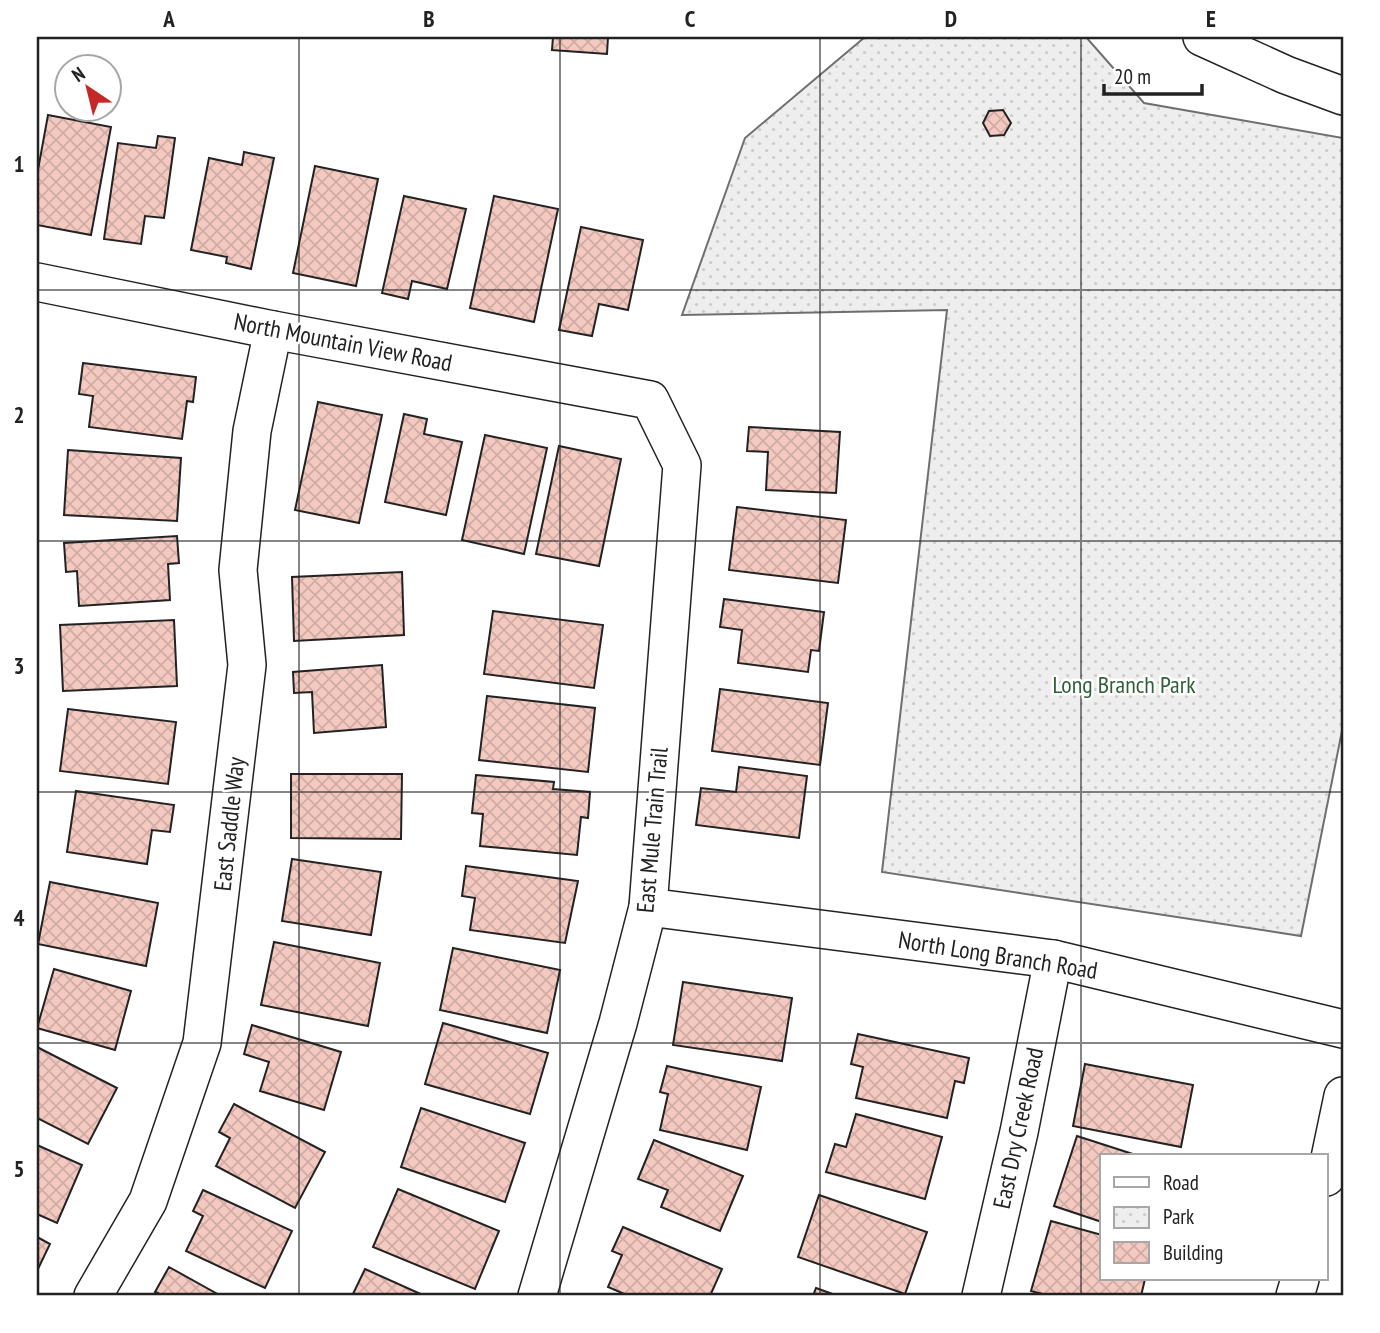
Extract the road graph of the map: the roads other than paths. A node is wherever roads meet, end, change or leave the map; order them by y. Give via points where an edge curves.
1 (1202, 37) edge
2 (1343, 96) edge
3 (37, 282) edge
4 (273, 330) junction
5 (650, 400) joint
6 (648, 906) junction
7 (1053, 959) junction
8 (1343, 1029) edge
9 (1343, 1096) edge
10 (1328, 1167) edge
11 (93, 1296) edge
12 (537, 1296) edge
13 (981, 1296) edge

1 - 2 street
3 - 4 street, North Mountain View Road
4 - 5 street, North Mountain View Road
4 - 11 street, East Saddle Way via 249,459 238,570 247,665 202,1043 148,1201
5 - 6 street, East Mule Train Trail via 682,464
6 - 7 street, North Long Branch Road
6 - 12 street, East Mule Train Trail
7 - 8 street, North Long Branch Road
7 - 13 street, East Dry Creek Road
9 - 10 street

